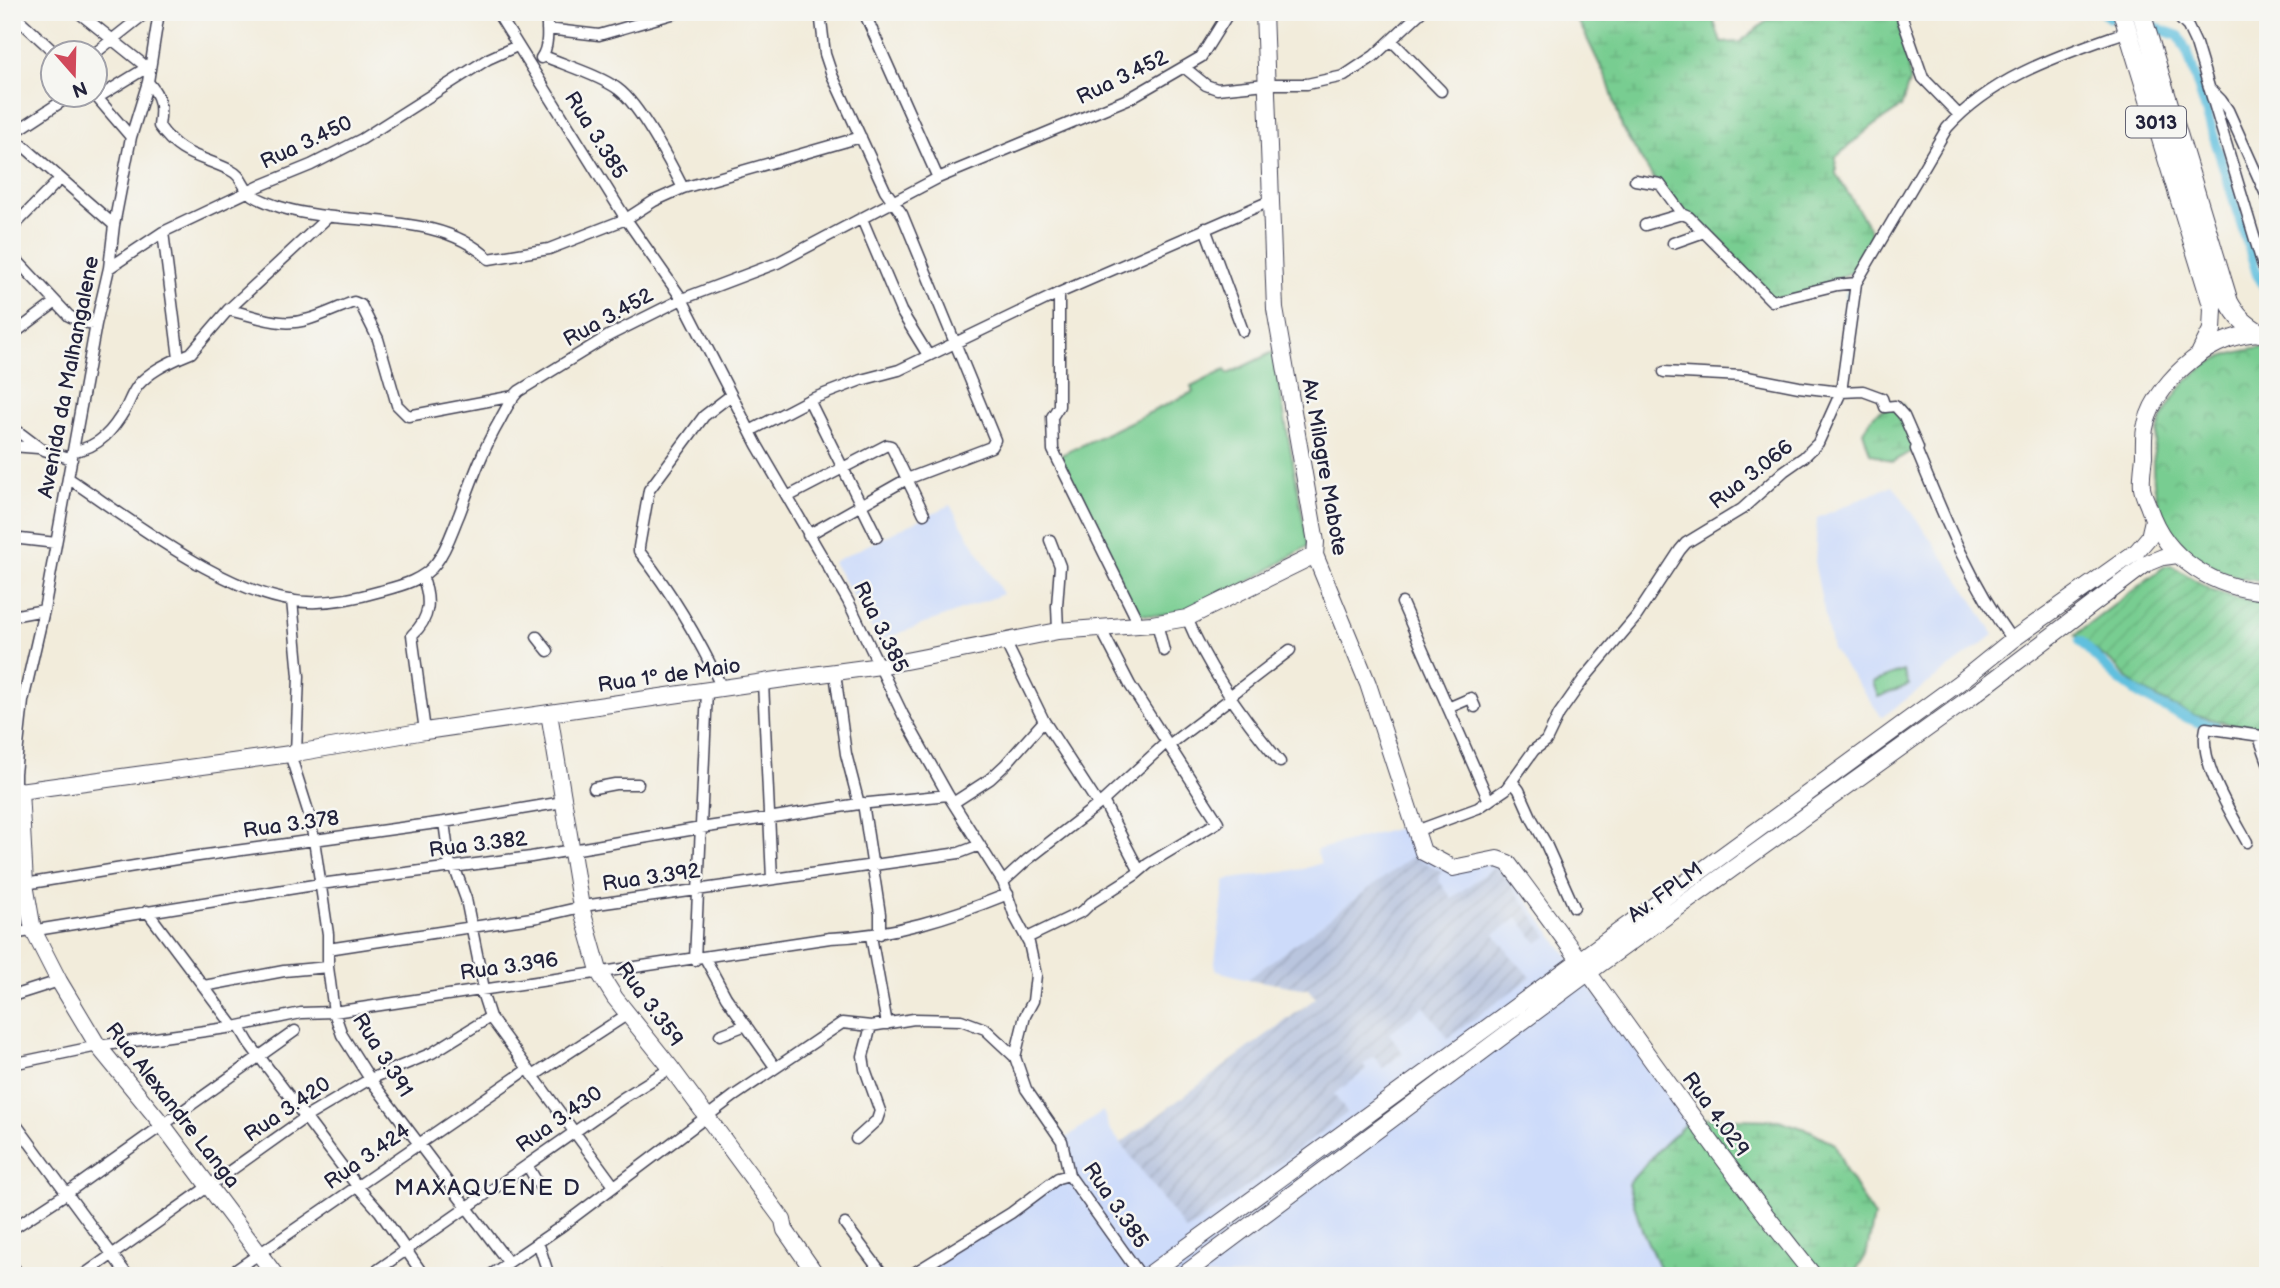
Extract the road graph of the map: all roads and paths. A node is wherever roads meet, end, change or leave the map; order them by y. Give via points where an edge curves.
1 (78, 12) edge
2 (147, 12) edge
3 (159, 12) edge
4 (497, 12) edge
5 (546, 12) edge
6 (678, 12) edge
7 (820, 12) edge
8 (864, 12) edge
9 (1229, 12) edge
10 (1264, 12) edge
11 (1420, 12) edge
12 (1900, 12) edge
13 (2122, 12) edge
14 (2173, 12) edge
15 (2234, 12) edge
16 (2252, 12) edge
17 (12, 13) edge
18 (2147, 14) edge
19 (547, 29) junction
20 (2128, 31) junction
21 (39, 38) edge
22 (1391, 40) junction
23 (113, 41) junction
24 (108, 44) edge
25 (517, 46) junction
26 (544, 55) junction
27 (530, 66) junction
28 (1185, 68) junction
29 (148, 69) junction
30 (148, 82) junction
31 (1266, 84) junction
32 (2208, 88) junction
33 (108, 90) edge
34 (1441, 91) dead end
35 (52, 108) edge
36 (106, 108) edge
37 (1959, 114) junction
38 (12, 135) edge
39 (131, 136) junction
40 (860, 137) junction
41 (2252, 165) junction
42 (2235, 173) junction
43 (938, 178) junction
44 (60, 179) junction
45 (1635, 180) dead end
46 (683, 188) junction
47 (248, 192) junction
48 (2268, 199) edge
49 (1270, 201) junction
50 (894, 202) junction
51 (1682, 214) junction
52 (327, 218) junction
53 (626, 219) junction
54 (862, 219) junction
55 (114, 225) junction
56 (1644, 225) dead end
57 (12, 228) edge
58 (1205, 228) junction
59 (2198, 230) junction
60 (163, 232) junction
61 (1704, 232) junction
62 (1673, 243) dead end
63 (12, 255) edge
64 (109, 268) junction
65 (2268, 274) edge
66 (1856, 283) junction
67 (1059, 293) junction
68 (682, 299) junction
69 (56, 302) junction
70 (228, 310) junction
71 (96, 324) junction
72 (1243, 331) dead end
73 (2264, 333) edge
74 (12, 335) edge
75 (956, 342) junction
76 (2201, 352) junction
77 (928, 355) junction
78 (179, 358) junction
79 (1664, 372) dead end
80 (1841, 392) junction
81 (514, 396) junction
82 (730, 396) junction
83 (809, 400) junction
84 (12, 427) edge
85 (750, 431) junction
86 (12, 446) edge
87 (41, 449) junction
88 (73, 455) junction
89 (842, 468) junction
90 (68, 478) junction
91 (907, 479) junction
92 (789, 496) junction
93 (861, 507) junction
94 (924, 514) dead end
95 (2153, 520) junction
96 (808, 535) junction
97 (877, 537) dead end
98 (12, 538) edge
99 (1050, 540) dead end
100 (55, 543) junction
101 (1315, 555) junction
102 (2179, 555) junction
103 (422, 576) junction
104 (2268, 592) edge
105 (292, 600) junction
106 (1402, 603) dead end
107 (44, 610) junction
108 (12, 616) edge
109 (1187, 618) junction
110 (1157, 623) junction
111 (1139, 624) junction
112 (1100, 627) junction
113 (1058, 631) junction
114 (537, 637) dead end
115 (2012, 640) junction
116 (1005, 641) junction
117 (1290, 650) dead end
118 (1164, 651) dead end
119 (548, 652) dead end
120 (880, 666) junction
121 (835, 673) junction
122 (763, 682) junction
123 (715, 690) junction
124 (1231, 697) junction
125 (18, 700) edge
126 (1475, 707) dead end
127 (1448, 708) junction
128 (549, 713) junction
129 (1044, 721) junction
130 (425, 731) junction
131 (2263, 737) edge
132 (1168, 744) junction
133 (293, 753) junction
134 (1280, 762) dead end
135 (2268, 762) edge
136 (1512, 781) junction
137 (638, 784) dead end
138 (594, 788) dead end
139 (16, 791) edge
140 (951, 799) junction
141 (1489, 801) junction
142 (563, 802) junction
143 (1101, 802) junction
144 (861, 804) junction
145 (770, 819) junction
146 (444, 822) junction
147 (701, 828) junction
148 (1416, 831) junction
149 (314, 840) junction
150 (2247, 842) dead end
151 (980, 845) junction
152 (570, 850) junction
153 (873, 864) junction
154 (452, 866) junction
155 (1139, 870) junction
156 (772, 879) junction
157 (1003, 882) junction
158 (25, 884) junction
159 (320, 884) junction
160 (698, 890) junction
161 (1008, 894) junction
162 (582, 907) junction
163 (1574, 907) dead end
164 (147, 911) junction
165 (471, 926) junction
166 (33, 930) junction
167 (12, 934) edge
168 (875, 935) junction
169 (1027, 938) junction
170 (328, 949) junction
171 (1586, 954) junction
172 (700, 959) junction
173 (328, 967) junction
174 (1590, 972) junction
175 (600, 974) junction
176 (60, 981) junction
177 (204, 986) junction
178 (482, 989) junction
179 (12, 996) edge
180 (334, 1012) junction
181 (628, 1014) junction
182 (490, 1017) junction
183 (887, 1024) junction
184 (746, 1026) junction
185 (871, 1026) junction
186 (236, 1027) junction
187 (295, 1031) dead end
188 (720, 1035) dead end
189 (97, 1046) junction
190 (259, 1055) junction
191 (1015, 1057) junction
192 (12, 1064) edge
193 (775, 1067) junction
194 (671, 1069) junction
195 (531, 1072) junction
196 (370, 1079) junction
197 (706, 1116) junction
198 (306, 1117) junction
199 (12, 1119) edge
200 (162, 1124) junction
201 (575, 1132) junction
202 (856, 1139) dead end
203 (420, 1143) junction
204 (527, 1165) junction
205 (1069, 1175) junction
206 (209, 1184) junction
207 (357, 1186) junction
208 (614, 1186) junction
209 (540, 1187) dead end
210 (67, 1193) junction
211 (466, 1207) junction
212 (845, 1224) dead end
213 (12, 1229) edge
214 (538, 1242) junction
215 (405, 1250) junction
216 (260, 1253) junction
217 (112, 1255) junction
218 (508, 1262) junction
219 (12, 1265) edge
220 (20, 1276) edge
221 (82, 1276) edge
222 (128, 1276) edge
223 (227, 1276) edge
224 (276, 1276) edge
225 (369, 1276) edge
226 (424, 1276) edge
227 (489, 1276) edge
228 (549, 1276) edge
229 (817, 1276) edge
230 (884, 1276) edge
231 (909, 1276) edge
232 (1141, 1276) edge
233 (1147, 1276) edge
234 (1182, 1276) edge
235 (1814, 1276) edge

1 - 23 street
2 - 23 street
3 - 29 street, Avenida da Malhangalene
4 - 25 street, Rua 3.385
5 - 19 street
6 - 19 street via 599,35
7 - 40 street via 825,54
8 - 43 street
9 - 28 street via 1201,57
10 - 31 street, Av. Milagre Mabote
11 - 22 street, Rua 3.452
12 - 37 street via 1923,78
13 - 20 main road, 3013
14 - 32 street via 2196,44
15 - 16 street
17 - 21 street
18 - 59 main road, 3013
19 - 26 street
20 - 37 street, Rua 3.066 via 2021,72
20 - 59 main road, 3013
22 - 31 street, Rua 3.452 via 1343,76
22 - 34 street
23 - 24 street
23 - 29 street
25 - 27 street, Rua 3.385
25 - 47 street, Rua 3.450 via 488,59 362,139
26 - 27 street
26 - 46 street via 617,88 639,114
27 - 53 street, Rua 3.385
28 - 31 street, Rua 3.452 via 1211,88
28 - 43 street, Rua 3.452 via 1130,98
29 - 30 street, Avenida da Malhangalene
29 - 33 street
30 - 39 street, Avenida da Malhangalene
30 - 47 street via 162,108 159,126 171,142 237,173
31 - 49 street, Av. Milagre Mabote
32 - 41 street via 2228,110
32 - 42 street
35 - 38 street
36 - 39 street
37 - 66 street, Rua 3.066
38 - 44 street
39 - 55 street, Avenida da Malhangalene
40 - 46 street
40 - 50 street
41 - 42 street
41 - 48 street
42 - 65 street
43 - 50 street, Rua 3.452
44 - 55 street
44 - 57 street
45 - 51 street via 1660,184
46 - 53 street
47 - 52 street via 279,206
47 - 60 street, Rua 3.450
49 - 58 street
49 - 101 street, Av. Milagre Mabote via 1275,309
50 - 54 street, Rua 3.452
50 - 75 street
51 - 56 street
51 - 61 street
52 - 53 street via 439,230 476,247 489,260 549,250
52 - 70 street
53 - 68 street, Rua 3.385
54 - 68 street, Rua 3.452 via 777,263
54 - 77 street via 901,311
55 - 64 street, Avenida da Malhangalene
58 - 67 street
58 - 72 street
59 - 73 main road via 2235,314
59 - 76 main road via 2213,309 2212,330
60 - 64 street, Rua 3.450
60 - 78 street
61 - 62 street
61 - 66 street via 1772,301
63 - 69 street
64 - 71 street, Avenida da Malhangalene
66 - 80 street, Rua 3.066
67 - 75 street
67 - 111 street via 1059,406 1052,418 1053,450
68 - 81 street, Rua 3.452 via 610,335
68 - 82 street, Rua 3.385
69 - 71 street via 69,316
69 - 74 street
70 - 78 street via 191,353
70 - 81 street via 288,323 354,302 361,305 378,339 397,405 408,416
71 - 88 street, Avenida da Malhangalene
73 - 76 street via 2239,336
75 - 77 street
75 - 91 street via 994,444
76 - 95 street via 2158,396 2146,424 2142,488
77 - 83 street via 899,370
78 - 88 street via 137,386 100,442
79 - 80 street via 1742,376
80 - 115 street via 1863,391 1882,398 1885,407 1895,405 1904,416 1957,549
80 - 136 street, Rua 3.066 via 1818,443 1804,457 1742,509 1680,550 1636,617 1559,714 1546,741
81 - 103 street, Rua 3.452 via 486,445 450,538 437,562
82 - 85 street, Rua 3.385
82 - 123 street via 704,416 649,491 639,547 702,646
83 - 85 street
83 - 89 street
84 - 87 street
85 - 92 street, Rua 3.385
86 - 87 street
87 - 88 street
88 - 90 street, Avenida da Malhangalene
89 - 91 street via 887,445
89 - 92 street
89 - 93 street
90 - 100 street, Avenida da Malhangalene
90 - 105 street, Rua 3.452 via 152,535 242,587
91 - 93 street
91 - 94 street
92 - 96 street, Rua 3.385
93 - 96 street
93 - 97 street
95 - 102 street
95 - 115 street via 2149,537 2137,551
96 - 120 street, Rua 3.385
98 - 100 street
99 - 113 street via 1060,566
100 - 107 street, Avenida da Malhangalene
101 - 109 street, Rua 1º de Maio
101 - 148 street, Av. Milagre Mabote via 1368,684
102 - 104 street via 2223,584
102 - 174 street, Av. FPLM via 2146,564 1971,697
103 - 105 street, Rua 3.452 via 362,596
103 - 130 street via 429,609 412,635
105 - 133 street, Rua 3.391 via 299,676
106 - 127 street
107 - 108 street
107 - 125 street, Avenida da Malhangalene
109 - 110 street, Rua 1º de Maio
109 - 124 street
110 - 111 street, Rua 1º de Maio
110 - 118 street
111 - 112 street, Rua 1º de Maio
112 - 113 street, Rua 1º de Maio
112 - 132 street
113 - 116 street, Rua 1º de Maio
114 - 119 street
115 - 171 street via 1961,682
116 - 120 street, Rua 1º de Maio
116 - 129 street
117 - 124 street
120 - 121 street, Rua 1º de Maio
120 - 140 street, Rua 3.385
121 - 122 street, Rua 1º de Maio
121 - 144 street via 846,754
122 - 123 street, Rua 1º de Maio
122 - 145 street
123 - 128 street, Rua 1º de Maio
123 - 147 street
124 - 132 street
124 - 134 street
125 - 139 street, Avenida da Malhangalene
126 - 127 street via 1471,698
127 - 141 street
128 - 130 street, Rua 1º de Maio
128 - 142 street, Rua 3.359
129 - 140 street via 998,772
129 - 143 street
130 - 133 street, Rua 1º de Maio
131 - 135 street
131 - 150 street via 2206,728 2205,733 2206,755
132 - 143 street
132 - 155 street via 1218,822
133 - 139 street, Rua 1º de Maio
133 - 149 street, Rua 3.391
136 - 141 street, Rua 3.066
136 - 163 street
137 - 138 street
139 - 158 street, Rua Alexandre Langa
140 - 144 street, Rua 3.382
140 - 151 street, Rua 3.385
141 - 148 street, Rua 3.066
142 - 146 street, Rua 3.378
142 - 152 street, Rua 3.359
143 - 155 street
143 - 157 street
144 - 145 street, Rua 3.382
144 - 153 street
145 - 147 street, Rua 3.382
145 - 156 street
146 - 149 street, Rua 3.378
146 - 154 street
147 - 152 street, Rua 3.382
147 - 160 street
148 - 171 street, Av. Milagre Mabote via 1423,852 1453,868 1497,859 1508,863
149 - 158 street, Rua 3.378
149 - 159 street, Rua 3.391
151 - 153 street, Rua 3.392 via 959,853
151 - 157 street, Rua 3.385
152 - 154 street, Rua 3.382
152 - 162 street, Rua 3.359
153 - 156 street, Rua 3.392
153 - 168 street via 880,914
154 - 159 street, Rua 3.382
154 - 165 street via 466,898
155 - 169 street via 1083,911
156 - 160 street, Rua 3.392
157 - 161 street, Rua 3.385
158 - 166 street, Rua Alexandre Langa
159 - 164 street, Rua 3.382
159 - 170 street, Rua 3.391
160 - 162 street, Rua 3.392
160 - 172 street
161 - 168 street, Rua 3.396 via 960,913
161 - 169 street, Rua 3.385
162 - 165 street, Rua 3.392
162 - 175 street, Rua 3.359
164 - 166 street, Rua 3.382
164 - 177 street
165 - 170 street, Rua 3.392
165 - 178 street
166 - 167 street, Rua 3.382
166 - 176 street, Rua Alexandre Langa
168 - 172 street, Rua 3.396
168 - 183 street
169 - 191 street, Rua 3.385 via 1036,985
170 - 173 street, Rua 3.391
171 - 174 street, Av. Milagre Mabote
171 - 233 street
172 - 175 street, Rua 3.396
172 - 184 street
173 - 177 street
173 - 180 street, Rua 3.391
174 - 234 street, Av. FPLM
174 - 235 street, Rua 4.029 via 1692,1118
175 - 178 street, Rua 3.396
175 - 181 street, Rua 3.359
176 - 179 street
176 - 189 street, Rua Alexandre Langa
177 - 186 street
178 - 180 street, Rua 3.396
178 - 182 street
180 - 186 street, Rua 3.396 via 301,1013
180 - 196 street, Rua 3.391 via 342,1035
181 - 194 street, Rua 3.359
181 - 195 street, Rua 3.424
182 - 195 street
182 - 196 street, Rua 3.420 via 418,1060
183 - 185 street
183 - 191 street via 961,1020 979,1025
184 - 188 street
184 - 193 street
185 - 193 street via 842,1023
185 - 202 street via 864,1069 880,1111 877,1120
186 - 189 street, Rua 3.396
186 - 190 street
187 - 190 street
189 - 192 street, Rua 3.396
189 - 200 street, Rua Alexandre Langa
190 - 198 street
190 - 200 street
191 - 205 street, Rua 3.385 via 1026,1089 1062,1141
193 - 197 street
194 - 197 street, Rua 3.359
194 - 201 street, Rua 3.430
195 - 201 street
195 - 203 street, Rua 3.424
196 - 198 street, Rua 3.420
196 - 203 street, Rua 3.391
197 - 208 street
197 - 229 street, Rua 3.359 via 783,1220
198 - 206 street, Rua 3.420
198 - 207 street
199 - 210 street
200 - 206 street, Rua Alexandre Langa
200 - 210 street
201 - 204 street, Rua 3.430
201 - 208 street
203 - 207 street, Rua 3.424
203 - 211 street, Rua 3.391
204 - 209 street
204 - 211 street, Rua 3.430
205 - 231 street
205 - 232 street, Rua 3.385
206 - 216 street, Rua Alexandre Langa
206 - 217 street, Rua 3.420
207 - 215 street
207 - 216 street, Rua 3.424
208 - 214 street
210 - 213 street
210 - 217 street
211 - 215 street, Rua 3.430
211 - 218 street, Rua 3.391
212 - 230 street
214 - 218 street
214 - 228 street
215 - 225 street, Rua 3.430
215 - 226 street
216 - 223 street, Rua 3.424
216 - 224 street, Rua Alexandre Langa
217 - 221 street, Rua 3.420
217 - 222 street
218 - 227 street
219 - 220 street

